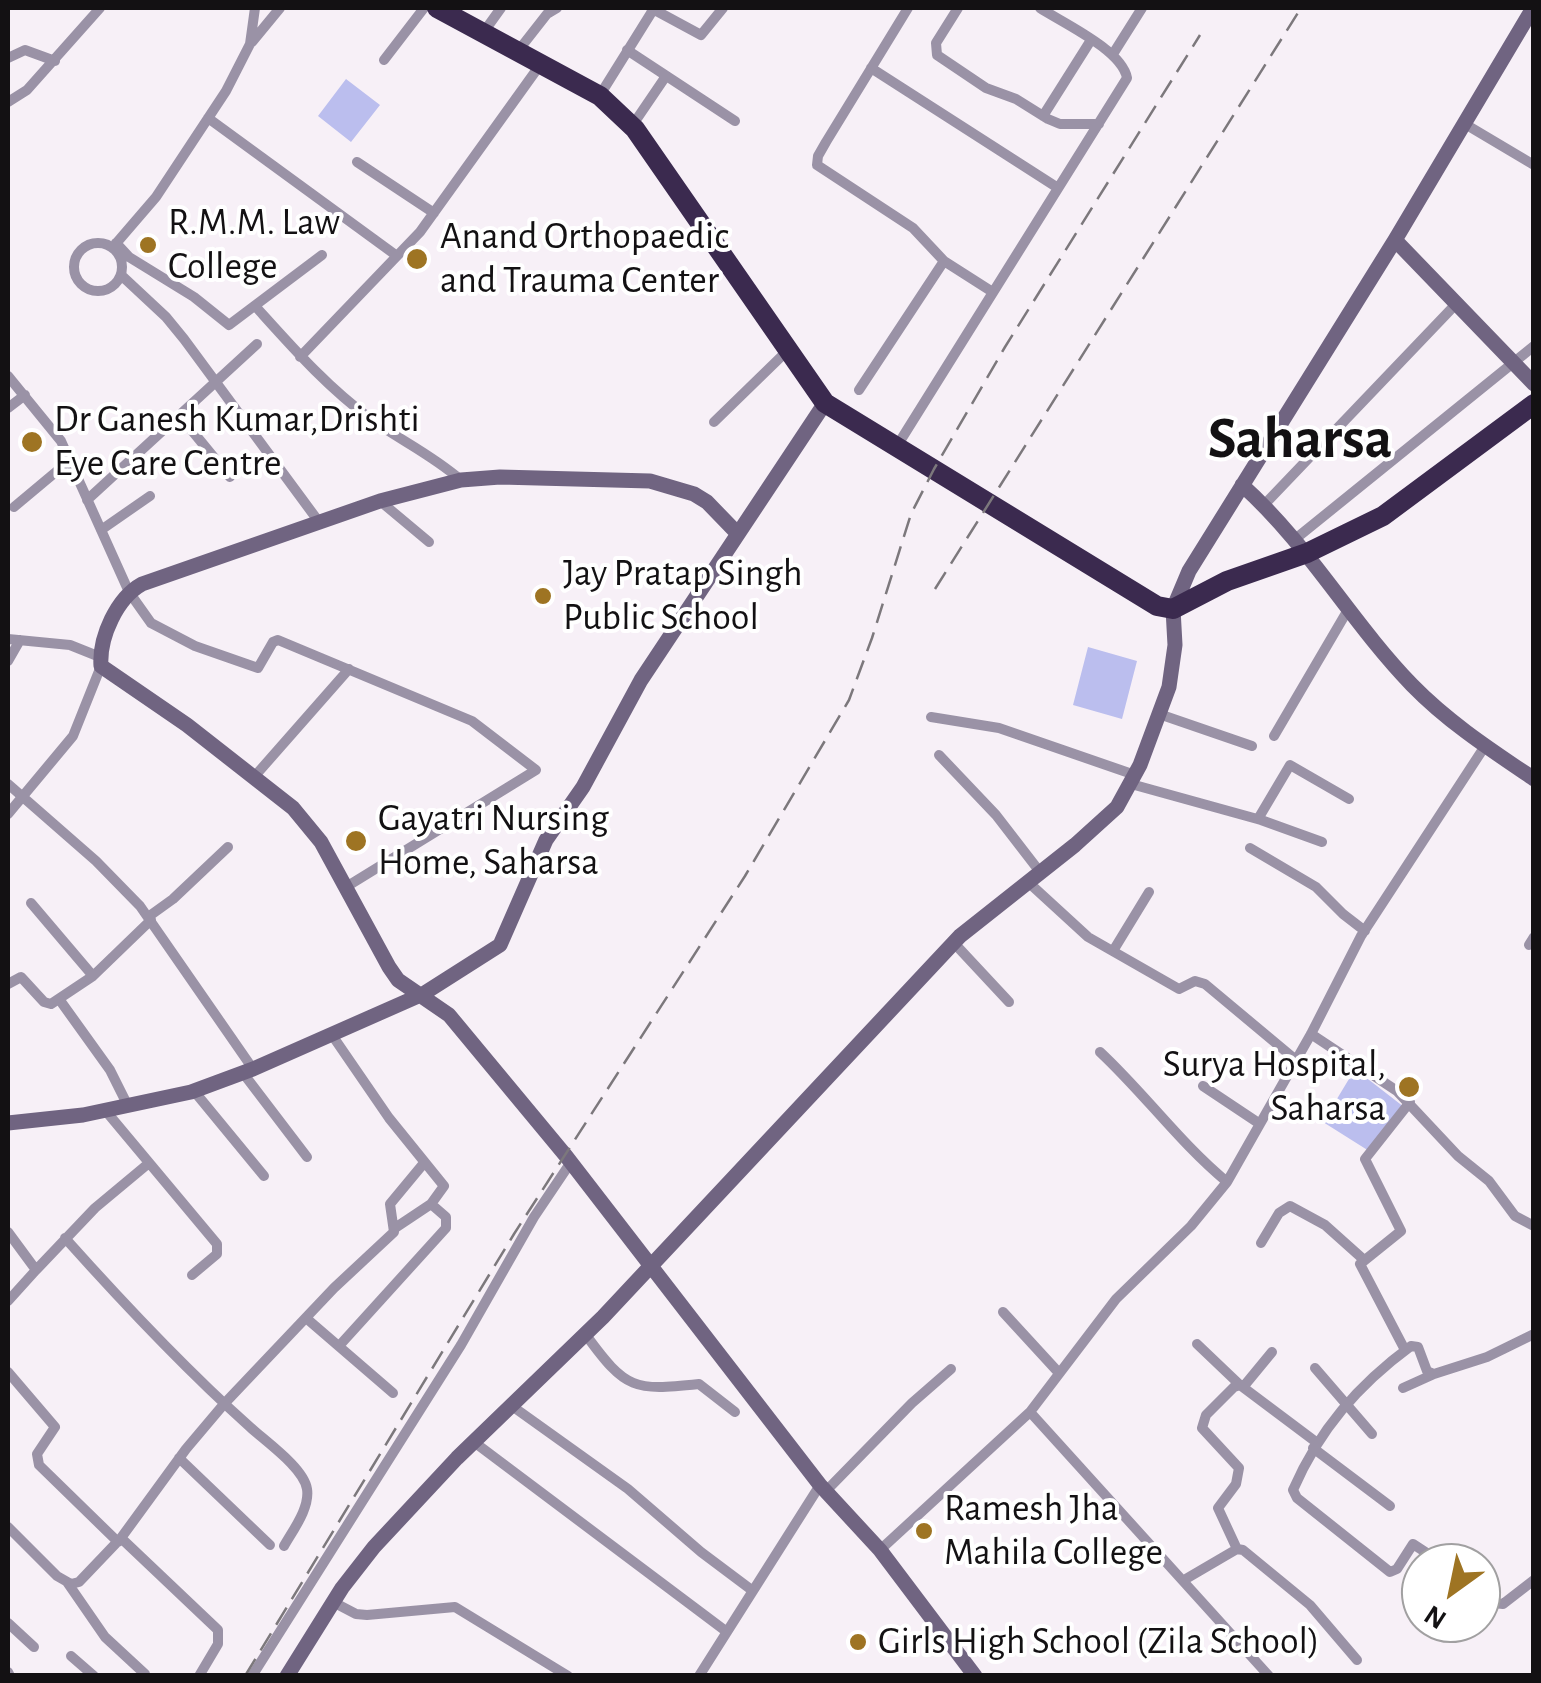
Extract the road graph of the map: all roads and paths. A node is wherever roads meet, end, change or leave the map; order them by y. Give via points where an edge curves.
1 (100, 8) edge
2 (254, 8) edge
3 (280, 8) edge
4 (424, 8) edge
5 (437, 8) edge
6 (502, 8) edge
7 (557, 8) edge
8 (723, 8) edge
9 (908, 8) edge
10 (958, 8) edge
11 (1040, 8) edge
12 (1142, 8) edge
13 (1533, 8) edge
14 (652, 9) edge
15 (483, 32) junction
16 (1090, 40) junction
17 (250, 44) junction
18 (627, 50) junction
19 (518, 52) junction
20 (1112, 54) junction
21 (8, 58) edge
22 (384, 60) dead end
23 (56, 61) junction
24 (540, 64) junction
25 (871, 68) junction
26 (666, 76) junction
27 (600, 96) junction
28 (8, 102) edge
29 (1043, 116) junction
30 (208, 118) junction
31 (735, 121) dead end
32 (1099, 124) junction
33 (1465, 124) junction
34 (632, 126) junction
35 (357, 162) dead end
36 (1534, 165) edge
37 (1058, 188) junction
38 (434, 214) junction
39 (1395, 240) junction
40 (115, 245) junction
41 (322, 255) dead end
42 (397, 256) junction
43 (944, 260) junction
44 (121, 275) junction
45 (991, 291) junction
46 (1456, 304) junction
47 (256, 307) junction
48 (257, 344) dead end
49 (1534, 346) edge
50 (788, 350) junction
51 (300, 357) junction
52 (1514, 364) junction
53 (8, 376) edge
54 (218, 381) junction
55 (1534, 384) edge
56 (859, 390) dead end
57 (24, 396) junction
58 (825, 403) junction
59 (1534, 404) edge
60 (8, 408) edge
61 (180, 416) junction
62 (714, 422) dead end
63 (896, 446) junction
64 (69, 461) junction
65 (230, 477) dead end
66 (461, 480) junction
67 (1242, 486) junction
68 (150, 496) dead end
69 (87, 500) junction
70 (380, 501) junction
71 (14, 506) dead end
72 (1264, 506) junction
73 (319, 522) junction
74 (100, 530) junction
75 (737, 532) junction
76 (429, 542) dead end
77 (1300, 546) junction
78 (129, 592) junction
79 (1350, 608) junction
80 (1173, 609) junction
81 (8, 640) edge
82 (20, 640) junction
83 (8, 661) edge
84 (101, 662) junction
85 (349, 668) junction
86 (1158, 714) junction
87 (931, 717) dead end
88 (1274, 736) dead end
89 (1252, 746) dead end
90 (1484, 746) junction
91 (939, 755) dead end
92 (254, 777) junction
93 (1534, 779) edge
94 (1133, 780) junction
95 (8, 784) edge
96 (22, 799) junction
97 (1349, 799) dead end
98 (8, 814) edge
99 (1258, 820) junction
100 (1322, 842) dead end
101 (228, 847) dead end
102 (1250, 848) dead end
103 (1034, 877) junction
104 (346, 887) junction
105 (1149, 892) dead end
106 (31, 903) dead end
107 (150, 918) junction
108 (1365, 931) junction
109 (954, 942) junction
110 (1113, 952) junction
111 (93, 976) junction
112 (8, 984) edge
113 (423, 994) junction
114 (59, 999) junction
115 (1009, 1002) dead end
116 (1311, 1034) junction
117 (332, 1035) junction
118 (1100, 1052) dead end
119 (1296, 1060) junction
120 (248, 1071) junction
121 (1203, 1086) dead end
122 (194, 1091) junction
123 (1410, 1102) junction
124 (128, 1106) junction
125 (106, 1110) junction
126 (8, 1123) edge
127 (1260, 1124) junction
128 (307, 1157) dead end
129 (571, 1162) junction
130 (150, 1163) junction
131 (424, 1163) junction
132 (264, 1176) dead end
133 (1227, 1182) junction
134 (431, 1204) junction
135 (1534, 1226) edge
136 (396, 1228) junction
137 (8, 1232) edge
138 (65, 1238) junction
139 (1261, 1243) dead end
140 (1363, 1259) junction
141 (652, 1265) junction
142 (36, 1270) junction
143 (192, 1275) dead end
144 (8, 1301) edge
145 (1003, 1312) dead end
146 (306, 1318) junction
147 (1534, 1334) edge
148 (586, 1335) junction
149 (1196, 1344) dead end
150 (338, 1346) junction
151 (1405, 1350) junction
152 (1272, 1352) dead end
153 (1315, 1368) dead end
154 (951, 1369) dead end
155 (8, 1372) edge
156 (1060, 1374) junction
157 (1434, 1374) junction
158 (1242, 1386) junction
159 (1403, 1388) dead end
160 (393, 1394) dead end
161 (224, 1404) junction
162 (1346, 1405) junction
163 (512, 1406) junction
164 (736, 1412) dead end
165 (1030, 1412) junction
166 (1372, 1434) dead end
167 (474, 1442) junction
168 (1315, 1445) junction
169 (179, 1458) junction
170 (823, 1488) junction
171 (1390, 1506) dead end
172 (8, 1527) edge
173 (120, 1540) junction
174 (270, 1545) dead end
175 (284, 1546) dead end
176 (1237, 1548) junction
177 (880, 1550) junction
178 (1401, 1564) edge
179 (1184, 1580) junction
180 (1534, 1580) edge
181 (67, 1582) junction
182 (753, 1591) junction
183 (333, 1602) junction
184 (1501, 1604) edge
185 (8, 1623) edge
186 (727, 1632) junction
187 (34, 1646) dead end
188 (71, 1656) dead end
189 (1357, 1660) dead end
190 (146, 1674) edge
191 (94, 1676) edge
192 (200, 1676) edge
193 (252, 1676) edge
194 (288, 1676) edge
195 (568, 1676) edge
196 (699, 1676) edge
197 (975, 1676) edge
198 (1269, 1676) edge

1 - 23 street
2 - 17 street
3 - 17 street
4 - 22 street
5 - 15 highway
6 - 15 street
7 - 19 street
8 - 14 street via 701,36
9 - 25 street
10 - 29 street via 936,42 937,56
11 - 16 street
12 - 20 street
13 - 33 main road
14 - 18 street
15 - 19 highway
16 - 20 street
16 - 29 street
17 - 30 street
18 - 26 street
18 - 27 street
19 - 24 highway
20 - 32 street via 1127,78
21 - 23 street via 25,50
23 - 28 street
24 - 27 highway
24 - 38 street
25 - 37 street
25 - 43 street via 818,165 913,228
26 - 31 street
26 - 34 street
27 - 34 highway
29 - 32 street via 1060,124
30 - 40 street
30 - 42 street
32 - 37 street
33 - 36 street
33 - 39 main road
34 - 50 highway
35 - 38 street
37 - 45 street
38 - 42 street
39 - 46 main road
39 - 67 main road
40 - 44 street
40 - 44 street via 86,245 75,256 74,273 100,291
40 - 47 street via 229,325
41 - 47 street
42 - 51 street
43 - 45 street
43 - 56 street
44 - 54 street
45 - 63 street
46 - 52 main road
46 - 72 street
47 - 51 street
48 - 54 street
49 - 52 street
50 - 58 highway
50 - 62 street
51 - 66 street via 355,407
52 - 55 main road
52 - 77 street
53 - 57 street
54 - 61 street
54 - 73 street
57 - 60 street
57 - 64 street
58 - 63 highway
58 - 75 main road
59 - 77 highway via 1383,516
61 - 65 street
61 - 69 street
63 - 80 highway via 1158,606
64 - 69 street
64 - 71 street
66 - 70 main road
66 - 75 main road via 650,482 694,494
67 - 72 main road
67 - 80 main road
68 - 74 street
69 - 74 street
70 - 73 main road
70 - 76 street
72 - 77 main road
73 - 78 main road
74 - 78 street
75 - 113 main road via 546,840 500,945
77 - 79 main road
77 - 80 highway
78 - 84 main road via 110,624
78 - 85 street via 154,626 256,668 278,640
79 - 88 street
79 - 90 main road via 1410,683
80 - 86 main road via 1176,645
81 - 82 street
82 - 83 street
82 - 84 street via 70,645
84 - 92 main road
84 - 96 street via 73,736
85 - 92 street
85 - 104 street via 472,721 536,770
86 - 89 street
86 - 94 main road
87 - 94 street via 999,728
90 - 93 main road
90 - 108 street
91 - 103 street via 996,815
92 - 104 main road via 294,808
94 - 99 street
94 - 103 main road via 1117,807
95 - 96 street
96 - 98 street
96 - 107 street
97 - 99 street via 1290,765
99 - 100 street
101 - 107 street
102 - 108 street via 1316,887
103 - 109 main road
103 - 110 street via 1076,929
104 - 113 main road via 389,968
105 - 110 street
106 - 111 street
107 - 111 street
107 - 120 street
108 - 116 street
109 - 115 street
109 - 141 main road
110 - 119 street via 1180,989 1205,984
111 - 114 street
112 - 114 street via 22,977 46,1004
113 - 117 main road
113 - 129 main road via 450,1015
114 - 124 street
116 - 119 street
116 - 123 street
117 - 120 main road
117 - 131 street
118 - 133 street
119 - 127 street
120 - 122 main road
120 - 128 street
121 - 127 street
122 - 124 main road
122 - 132 street
123 - 135 street via 1515,1216
123 - 140 street via 1365,1162 1401,1231
124 - 125 main road
125 - 126 main road
125 - 130 street
127 - 133 street
129 - 141 main road
129 - 193 street
130 - 138 street
130 - 143 street via 217,1244 217,1254
131 - 134 street via 444,1186
131 - 136 street via 390,1204
133 - 156 street via 1116,1299
134 - 136 street
134 - 150 street via 446,1218 446,1228
136 - 146 street
137 - 142 street
138 - 142 street
138 - 161 street
139 - 140 street via 1290,1206 1325,1225
140 - 151 street via 1361,1268
141 - 148 main road
141 - 170 main road
142 - 144 street
145 - 156 street
146 - 150 street
146 - 161 street
147 - 157 street
148 - 163 main road
148 - 164 street via 609,1366 636,1384 698,1384
149 - 158 street
150 - 160 street
151 - 157 street via 1418,1347
151 - 162 street
152 - 158 street
153 - 162 street
154 - 170 street
155 - 173 street via 56,1427 37,1454 39,1465
156 - 165 street
157 - 159 street
158 - 168 street
158 - 176 street via 1202,1422 1239,1468 1218,1508
161 - 169 street
161 - 175 street via 304,1480 306,1500
162 - 166 street
162 - 168 street
163 - 167 main road
163 - 182 street
165 - 177 street
165 - 179 street
167 - 183 main road via 374,1547
167 - 186 street
168 - 171 street
168 - 178 street via 1293,1490 1297,1498 1390,1572
169 - 173 street
169 - 174 street
170 - 177 main road
170 - 182 street
172 - 181 street
173 - 181 street via 79,1582
173 - 192 street via 218,1630 218,1644
176 - 179 street
176 - 189 street via 1310,1605
177 - 197 main road
179 - 198 street
180 - 184 street
181 - 190 street via 104,1636
182 - 186 street
183 - 194 main road
183 - 195 street via 366,1615 456,1607
185 - 187 street
186 - 196 street
188 - 191 street

